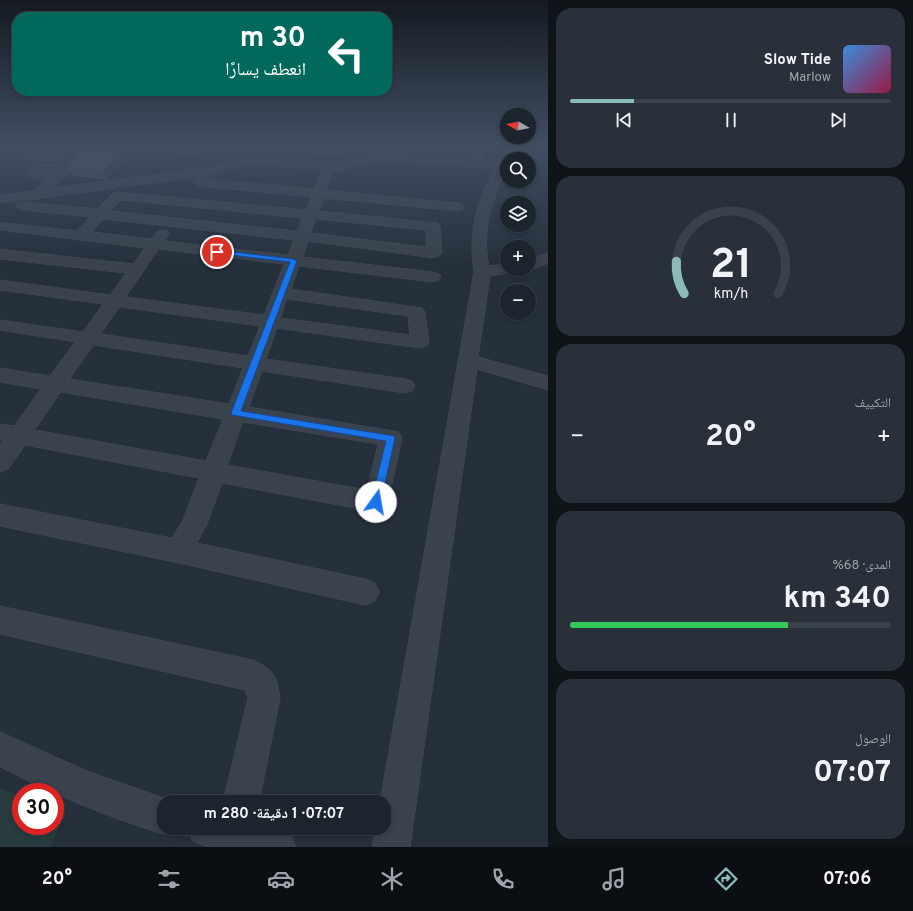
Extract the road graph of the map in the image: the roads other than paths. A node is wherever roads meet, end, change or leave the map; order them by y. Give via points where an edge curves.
1 (50, 184) edge
2 (139, 184) edge
3 (197, 184) edge
4 (247, 184) edge
5 (323, 184) edge
6 (492, 184) edge
7 (38, 194) junction
8 (319, 194) junction
9 (0, 199) edge
10 (185, 201) junction
11 (23, 206) junction
12 (457, 207) dead end
13 (100, 214) junction
14 (311, 214) junction
15 (171, 222) junction
16 (0, 226) edge
17 (303, 235) junction
18 (80, 236) junction
19 (155, 245) junction
20 (0, 254) edge
21 (548, 258) edge
22 (293, 261) junction
23 (536, 262) edge
24 (138, 269) junction
25 (500, 270) edge
26 (482, 272) junction
27 (433, 277) dead end
28 (0, 285) edge
29 (281, 293) junction
30 (117, 300) junction
31 (270, 322) junction
32 (0, 325) edge
33 (90, 338) junction
34 (468, 360) junction
35 (254, 363) junction
36 (0, 375) edge
37 (548, 383) edge
38 (57, 384) junction
39 (405, 386) dead end
40 (235, 413) junction
41 (10, 434) edge
42 (0, 463) edge
43 (213, 472) junction
44 (0, 515) edge
45 (179, 551) junction
46 (365, 592) dead end
47 (0, 620) edge
48 (0, 749) edge
49 (237, 795) edge
50 (157, 814) edge
51 (253, 835) edge
52 (277, 847) edge
53 (391, 847) edge

1 - 7 street
2 - 7 street
3 - 10 street
4 - 8 street
5 - 8 street
6 - 26 street via 479,244
7 - 9 street
7 - 11 street
8 - 12 street
8 - 14 street
10 - 13 street via 118,196
10 - 14 street
10 - 15 street
11 - 13 street
11 - 16 street
13 - 15 street
13 - 18 street
14 - 17 street
14 - 17 street via 433,226 434,253
15 - 17 street
15 - 19 street
16 - 18 street
17 - 22 street
18 - 19 street
19 - 22 street
19 - 24 street
20 - 24 street
21 - 23 street
22 - 27 street
22 - 29 street
24 - 30 street
25 - 26 street
26 - 34 street
28 - 30 street
29 - 31 street
29 - 31 street via 416,312 420,342
30 - 31 street
30 - 33 street
31 - 35 street
32 - 33 street
33 - 35 street
33 - 38 street
34 - 37 street
34 - 53 street
35 - 39 street
35 - 40 street
36 - 38 street
38 - 40 street
38 - 41 street
40 - 43 street
40 - 43 street via 391,438 376,502
41 - 42 street
41 - 43 street
43 - 45 street via 194,524
44 - 45 street
45 - 46 street
47 - 49 street via 253,676 262,684 264,698
48 - 50 street via 135,808
51 - 52 street

